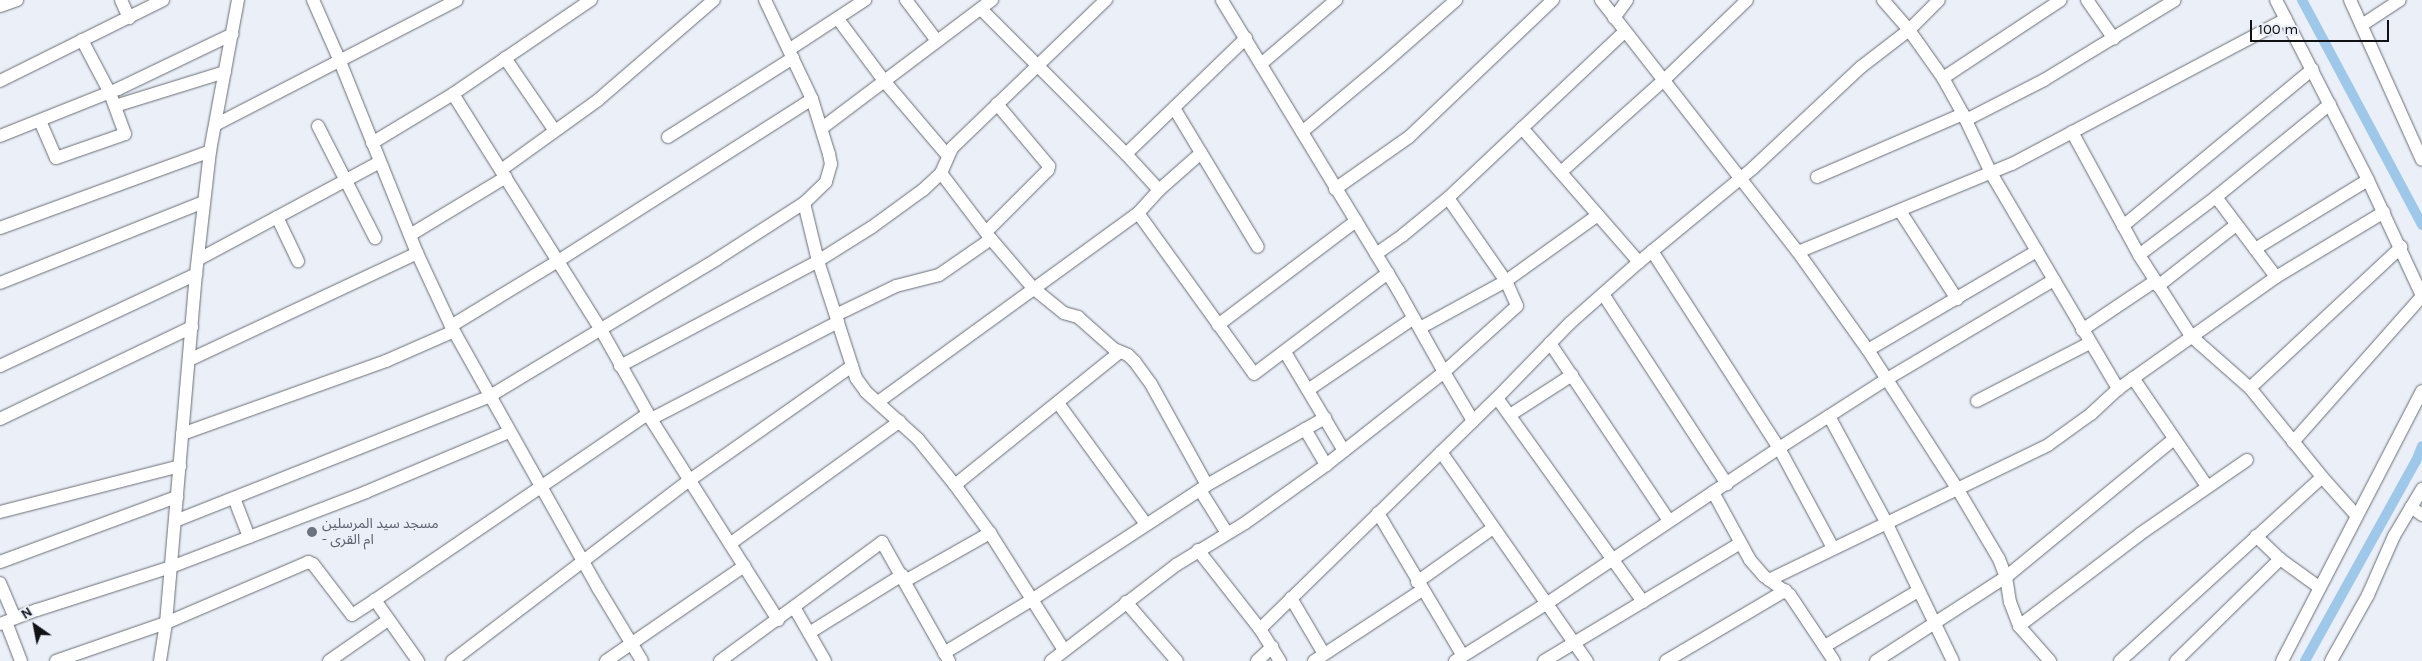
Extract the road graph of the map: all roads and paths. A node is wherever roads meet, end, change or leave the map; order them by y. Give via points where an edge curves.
1 (17, 0) edge
2 (121, 0) edge
3 (163, 0) edge
4 (238, 0) edge
5 (313, 0) edge
6 (457, 0) edge
7 (591, 0) edge
8 (714, 0) edge
9 (765, 0) edge
10 (865, 0) edge
11 (906, 0) edge
12 (992, 0) edge
13 (1106, 0) edge
14 (1222, 0) edge
15 (1336, 0) edge
16 (1456, 0) edge
17 (1553, 0) edge
18 (1601, 0) edge
19 (1627, 0) edge
20 (1747, 0) edge
21 (1882, 0) edge
22 (1939, 0) edge
23 (2060, 0) edge
24 (2088, 0) edge
25 (2175, 0) edge
26 (2276, 0) edge
27 (2350, 0) edge
28 (2400, 0) edge
29 (0, 6) edge
30 (981, 9) junction
31 (129, 18) junction
32 (1614, 18) junction
33 (838, 19) junction
34 (2286, 19) junction
35 (2362, 25) junction
36 (1909, 30) junction
37 (1625, 31) junction
38 (233, 34) junction
39 (1246, 38) junction
40 (2114, 39) junction
41 (82, 40) junction
42 (937, 41) junction
43 (791, 53) junction
44 (506, 58) junction
45 (340, 60) junction
46 (1261, 64) junction
47 (1037, 66) junction
48 (2312, 69) junction
49 (225, 72) junction
50 (1943, 78) junction
51 (1664, 80) junction
52 (0, 81) edge
53 (885, 82) junction
54 (110, 93) junction
55 (453, 94) junction
56 (812, 99) junction
57 (997, 104) junction
58 (2330, 104) junction
59 (116, 106) junction
60 (1174, 108) junction
61 (1965, 117) junction
62 (40, 120) junction
63 (215, 125) junction
64 (318, 126) dead end
65 (822, 128) junction
66 (1522, 128) junction
67 (555, 131) junction
68 (1302, 132) junction
69 (2072, 132) junction
70 (0, 136) edge
71 (668, 137) dead end
72 (372, 142) junction
73 (210, 151) junction
74 (1201, 153) junction
75 (1126, 154) junction
76 (948, 156) junction
77 (2422, 160) edge
78 (380, 162) junction
79 (1561, 172) junction
80 (504, 173) junction
81 (941, 173) junction
82 (1991, 173) junction
83 (1818, 177) dead end
84 (1739, 179) junction
85 (346, 180) junction
86 (2368, 180) junction
87 (1335, 189) junction
88 (1159, 190) junction
89 (2216, 197) junction
90 (1448, 198) junction
91 (204, 202) junction
92 (804, 203) junction
93 (1900, 211) junction
94 (2384, 212) junction
95 (1138, 213) junction
96 (1598, 215) junction
97 (278, 217) junction
98 (1356, 222) junction
99 (2236, 225) junction
100 (2123, 226) junction
101 (0, 228) edge
102 (410, 235) junction
103 (989, 236) junction
104 (375, 238) dead end
105 (1258, 247) dead end
106 (2401, 247) junction
107 (2255, 249) junction
108 (1652, 251) junction
109 (2037, 251) junction
110 (1798, 252) junction
111 (417, 253) junction
112 (1376, 254) junction
113 (2139, 255) junction
114 (198, 259) junction
115 (298, 261) dead end
116 (818, 261) junction
117 (558, 262) junction
118 (1639, 262) junction
119 (1388, 273) junction
120 (196, 274) junction
121 (2276, 277) junction
122 (2054, 280) junction
123 (1506, 281) junction
124 (0, 283) edge
125 (2156, 283) junction
126 (1033, 288) junction
127 (1604, 294) junction
128 (2422, 296) edge
129 (1956, 299) junction
130 (837, 319) junction
131 (1417, 323) junction
132 (1218, 325) junction
133 (192, 327) junction
134 (452, 328) junction
135 (600, 328) junction
136 (2082, 330) junction
137 (2191, 336) junction
138 (1550, 343) junction
139 (2090, 343) junction
140 (1868, 350) junction
141 (1120, 352) junction
142 (1285, 352) junction
143 (189, 360) junction
144 (0, 366) edge
145 (620, 366) junction
146 (852, 366) junction
147 (1444, 372) junction
148 (1572, 375) junction
149 (2133, 378) junction
150 (1887, 379) junction
151 (2250, 388) junction
152 (2118, 389) junction
153 (1308, 390) junction
154 (2422, 391) edge
155 (490, 396) junction
156 (1497, 398) junction
157 (1976, 401) dead end
158 (878, 402) junction
159 (1058, 403) junction
160 (1510, 415) junction
161 (1829, 416) junction
162 (649, 417) junction
163 (1325, 418) junction
164 (0, 419) edge
165 (900, 421) junction
166 (1473, 421) junction
167 (1305, 429) junction
168 (509, 432) junction
169 (182, 434) junction
170 (2173, 440) junction
171 (2293, 442) junction
172 (1779, 448) junction
173 (1344, 451) junction
174 (1442, 452) junction
175 (2247, 460) dead end
176 (1326, 465) junction
177 (180, 466) junction
178 (2322, 477) junction
179 (690, 480) junction
180 (1727, 484) junction
181 (955, 485) junction
182 (541, 486) junction
183 (2207, 486) junction
184 (1204, 488) junction
185 (1957, 488) junction
186 (2422, 489) edge
187 (1713, 492) junction
188 (177, 497) junction
189 (234, 498) junction
190 (2411, 507) junction
191 (0, 512) edge
192 (1378, 513) junction
193 (2356, 515) junction
194 (2422, 515) edge
195 (175, 521) junction
196 (1669, 521) junction
197 (1886, 522) junction
198 (1146, 524) junction
199 (1493, 528) junction
200 (990, 533) junction
201 (1228, 533) junction
202 (2256, 536) junction
203 (249, 537) junction
204 (731, 543) junction
205 (1740, 543) junction
206 (1833, 548) junction
207 (1198, 550) junction
208 (2280, 559) junction
209 (583, 560) junction
210 (1611, 560) junction
211 (0, 562) edge
212 (744, 566) junction
213 (171, 567) junction
214 (2006, 577) junction
215 (904, 578) junction
216 (1769, 580) junction
217 (0, 583) edge
218 (1419, 586) junction
219 (2319, 587) junction
220 (1786, 590) junction
221 (1918, 591) junction
222 (1291, 598) junction
223 (1033, 599) junction
224 (375, 600) junction
225 (1126, 602) junction
226 (1643, 602) junction
227 (1546, 604) junction
228 (794, 607) junction
229 (388, 620) junction
230 (778, 620) junction
231 (7, 621) edge
232 (166, 624) junction
233 (1934, 624) junction
234 (2018, 626) junction
235 (1260, 629) junction
236 (809, 633) junction
237 (1575, 643) junction
238 (631, 644) junction
239 (1272, 646) junction
240 (1064, 650) junction
241 (1829, 656) edge
242 (946, 657) edge
243 (1319, 658) edge
244 (1459, 659) edge
245 (332, 660) edge
246 (21, 661) edge
247 (56, 661) edge
248 (160, 661) edge
249 (418, 661) edge
250 (452, 661) edge
251 (606, 661) edge
252 (642, 661) edge
253 (720, 661) edge
254 (825, 661) edge
255 (1051, 661) edge
256 (1177, 661) edge
257 (1257, 661) edge
258 (1280, 661) edge
259 (1544, 661) edge
260 (1587, 661) edge
261 (1666, 661) edge
262 (1876, 661) edge
263 (1953, 661) edge
264 (2050, 661) edge
265 (2120, 661) edge
266 (2176, 661) edge
267 (2282, 661) edge
268 (2331, 661) edge

1 - 29 street
2 - 31 street
3 - 31 street
4 - 38 street
5 - 45 street
6 - 45 street
7 - 44 street
8 - 67 street via 598,100
9 - 43 street
10 - 33 street
11 - 42 street
12 - 30 street
13 - 47 street
14 - 39 street
15 - 46 street
16 - 68 street
17 - 87 street via 1416,132
18 - 32 street
19 - 32 street
20 - 51 street
21 - 36 street
22 - 36 street
23 - 50 street
24 - 40 street
25 - 40 street
26 - 34 street
27 - 35 street
28 - 35 street
30 - 42 street
30 - 47 street
31 - 41 street
32 - 37 street
33 - 43 street
33 - 53 street
34 - 48 street
34 - 69 street
35 - 77 street
36 - 50 street
36 - 84 street via 1861,67
37 - 51 street
37 - 66 street
38 - 49 street
38 - 54 street
39 - 46 street
39 - 60 street
40 - 61 street via 2044,80
41 - 52 street
41 - 54 street
42 - 53 street
43 - 56 street
43 - 71 street
44 - 55 street
44 - 67 street
45 - 63 street
45 - 72 street
46 - 68 street
47 - 57 street
47 - 75 street
48 - 58 street
48 - 100 street
49 - 59 street
49 - 63 street
50 - 61 street
51 - 79 street
51 - 84 street
53 - 65 street
53 - 76 street
54 - 59 street
54 - 62 street
55 - 72 street
55 - 80 street
56 - 65 street
56 - 117 street
57 - 76 street via 952,148
57 - 103 street via 1049,166
58 - 86 street
58 - 89 street
59 - 62 street via 125,134 58,157 54,156
60 - 74 street
60 - 75 street
61 - 82 street
61 - 83 street
62 - 70 street
63 - 73 street
64 - 85 street
65 - 92 street via 831,164 829,173 820,190
66 - 79 street
66 - 90 street
67 - 80 street
68 - 87 street
69 - 82 street
69 - 100 street
72 - 78 street
73 - 91 street
73 - 101 street
74 - 88 street
74 - 105 street
75 - 88 street
76 - 81 street
78 - 85 street
78 - 102 street
79 - 96 street
80 - 102 street
80 - 117 street
81 - 103 street
81 - 116 street via 872,227
82 - 93 street
82 - 109 street
84 - 108 street
84 - 110 street
85 - 97 street
85 - 104 street
86 - 94 street
86 - 107 street
87 - 98 street
88 - 95 street
89 - 99 street
89 - 113 street
90 - 112 street
90 - 123 street
91 - 114 street
91 - 124 street
92 - 116 street
92 - 135 street
93 - 110 street
93 - 129 street
94 - 106 street
94 - 121 street
95 - 126 street
95 - 132 street
96 - 118 street
96 - 123 street
97 - 114 street
97 - 115 street
98 - 112 street
98 - 132 street
99 - 107 street
99 - 125 street
100 - 113 street
102 - 111 street
103 - 126 street
103 - 130 street via 939,275 896,286
106 - 128 street
106 - 151 street
107 - 121 street
108 - 118 street
108 - 172 street
109 - 122 street
109 - 129 street
110 - 140 street
111 - 134 street
111 - 143 street
112 - 119 street
113 - 125 street
114 - 120 street
116 - 130 street
116 - 145 street
117 - 134 street
117 - 135 street
118 - 127 street
119 - 131 street
119 - 142 street
120 - 133 street
120 - 144 street
121 - 137 street
122 - 136 street
122 - 150 street
123 - 131 street
123 - 147 street via 1516,302 1515,310
125 - 136 street
125 - 137 street
126 - 141 street via 1064,313 1081,318
126 - 158 street
127 - 138 street
127 - 180 street
128 - 171 street
129 - 140 street
130 - 146 street
130 - 162 street
131 - 147 street
131 - 153 street
132 - 142 street via 1254,374
133 - 143 street
133 - 164 street
134 - 155 street
134 - 169 street via 386,361
135 - 145 street
135 - 155 street
136 - 139 street
137 - 149 street
137 - 151 street
138 - 148 street
138 - 156 street
139 - 152 street
139 - 157 street
140 - 150 street
141 - 159 street
141 - 184 street via 1135,362 1151,384
142 - 153 street
143 - 169 street
145 - 162 street
146 - 158 street via 861,385
146 - 179 street
147 - 166 street
147 - 173 street
148 - 160 street
148 - 196 street
149 - 152 street
149 - 170 street
150 - 161 street
150 - 185 street
151 - 171 street
152 - 185 street via 2091,414 2048,445
153 - 163 street
154 - 193 street
155 - 168 street
155 - 189 street
156 - 160 street
156 - 166 street
158 - 165 street
159 - 181 street
159 - 198 street
160 - 210 street
161 - 172 street
161 - 197 street
162 - 179 street
162 - 182 street
163 - 167 street
163 - 173 street
165 - 181 street
165 - 204 street
166 - 174 street
167 - 176 street
167 - 184 street
168 - 182 street
168 - 203 street
169 - 177 street
170 - 183 street
170 - 214 street
171 - 178 street
172 - 180 street
172 - 206 street
173 - 176 street
174 - 192 street
174 - 199 street
175 - 183 street
176 - 201 street
177 - 188 street
177 - 191 street
178 - 193 street
178 - 202 street
179 - 204 street
179 - 209 street
180 - 187 street
181 - 200 street
182 - 209 street
182 - 224 street
183 - 234 street
184 - 198 street
184 - 201 street
185 - 197 street
185 - 214 street via 1999,559
186 - 190 street
187 - 196 street
187 - 205 street
188 - 195 street
188 - 211 street
189 - 195 street
189 - 203 street
190 - 194 street
190 - 268 street
192 - 218 street
192 - 222 street
193 - 219 street
195 - 213 street
196 - 210 street
197 - 206 street
197 - 221 street
198 - 223 street
199 - 218 street
199 - 227 street
200 - 215 street
200 - 223 street
201 - 207 street
202 - 208 street
202 - 265 street
203 - 213 street
204 - 212 street
205 - 216 street
205 - 226 street
206 - 216 street
207 - 225 street
207 - 235 street
208 - 219 street
208 - 266 street
209 - 238 street
209 - 250 street
210 - 226 street
210 - 227 street
212 - 230 street
212 - 238 street
213 - 231 street
213 - 232 street
214 - 233 street
214 - 234 street
215 - 228 street via 886,545 878,543
215 - 236 street
215 - 242 street
216 - 220 street
217 - 231 street
218 - 243 street
218 - 244 street
219 - 267 street
220 - 241 street
220 - 261 street
221 - 233 street
221 - 241 street
222 - 235 street
222 - 243 street
223 - 240 street
223 - 242 street
224 - 229 street
224 - 232 street via 352,615 313,564 308,562
225 - 240 street
225 - 256 street
226 - 237 street
227 - 237 street
227 - 244 street
228 - 230 street
228 - 236 street
229 - 245 street
229 - 249 street
230 - 253 street
231 - 246 street
232 - 247 street
232 - 248 street
233 - 262 street
233 - 263 street
234 - 264 street
235 - 239 street
236 - 254 street
237 - 259 street
237 - 260 street
238 - 251 street
238 - 252 street
239 - 257 street
239 - 258 street
240 - 255 street

